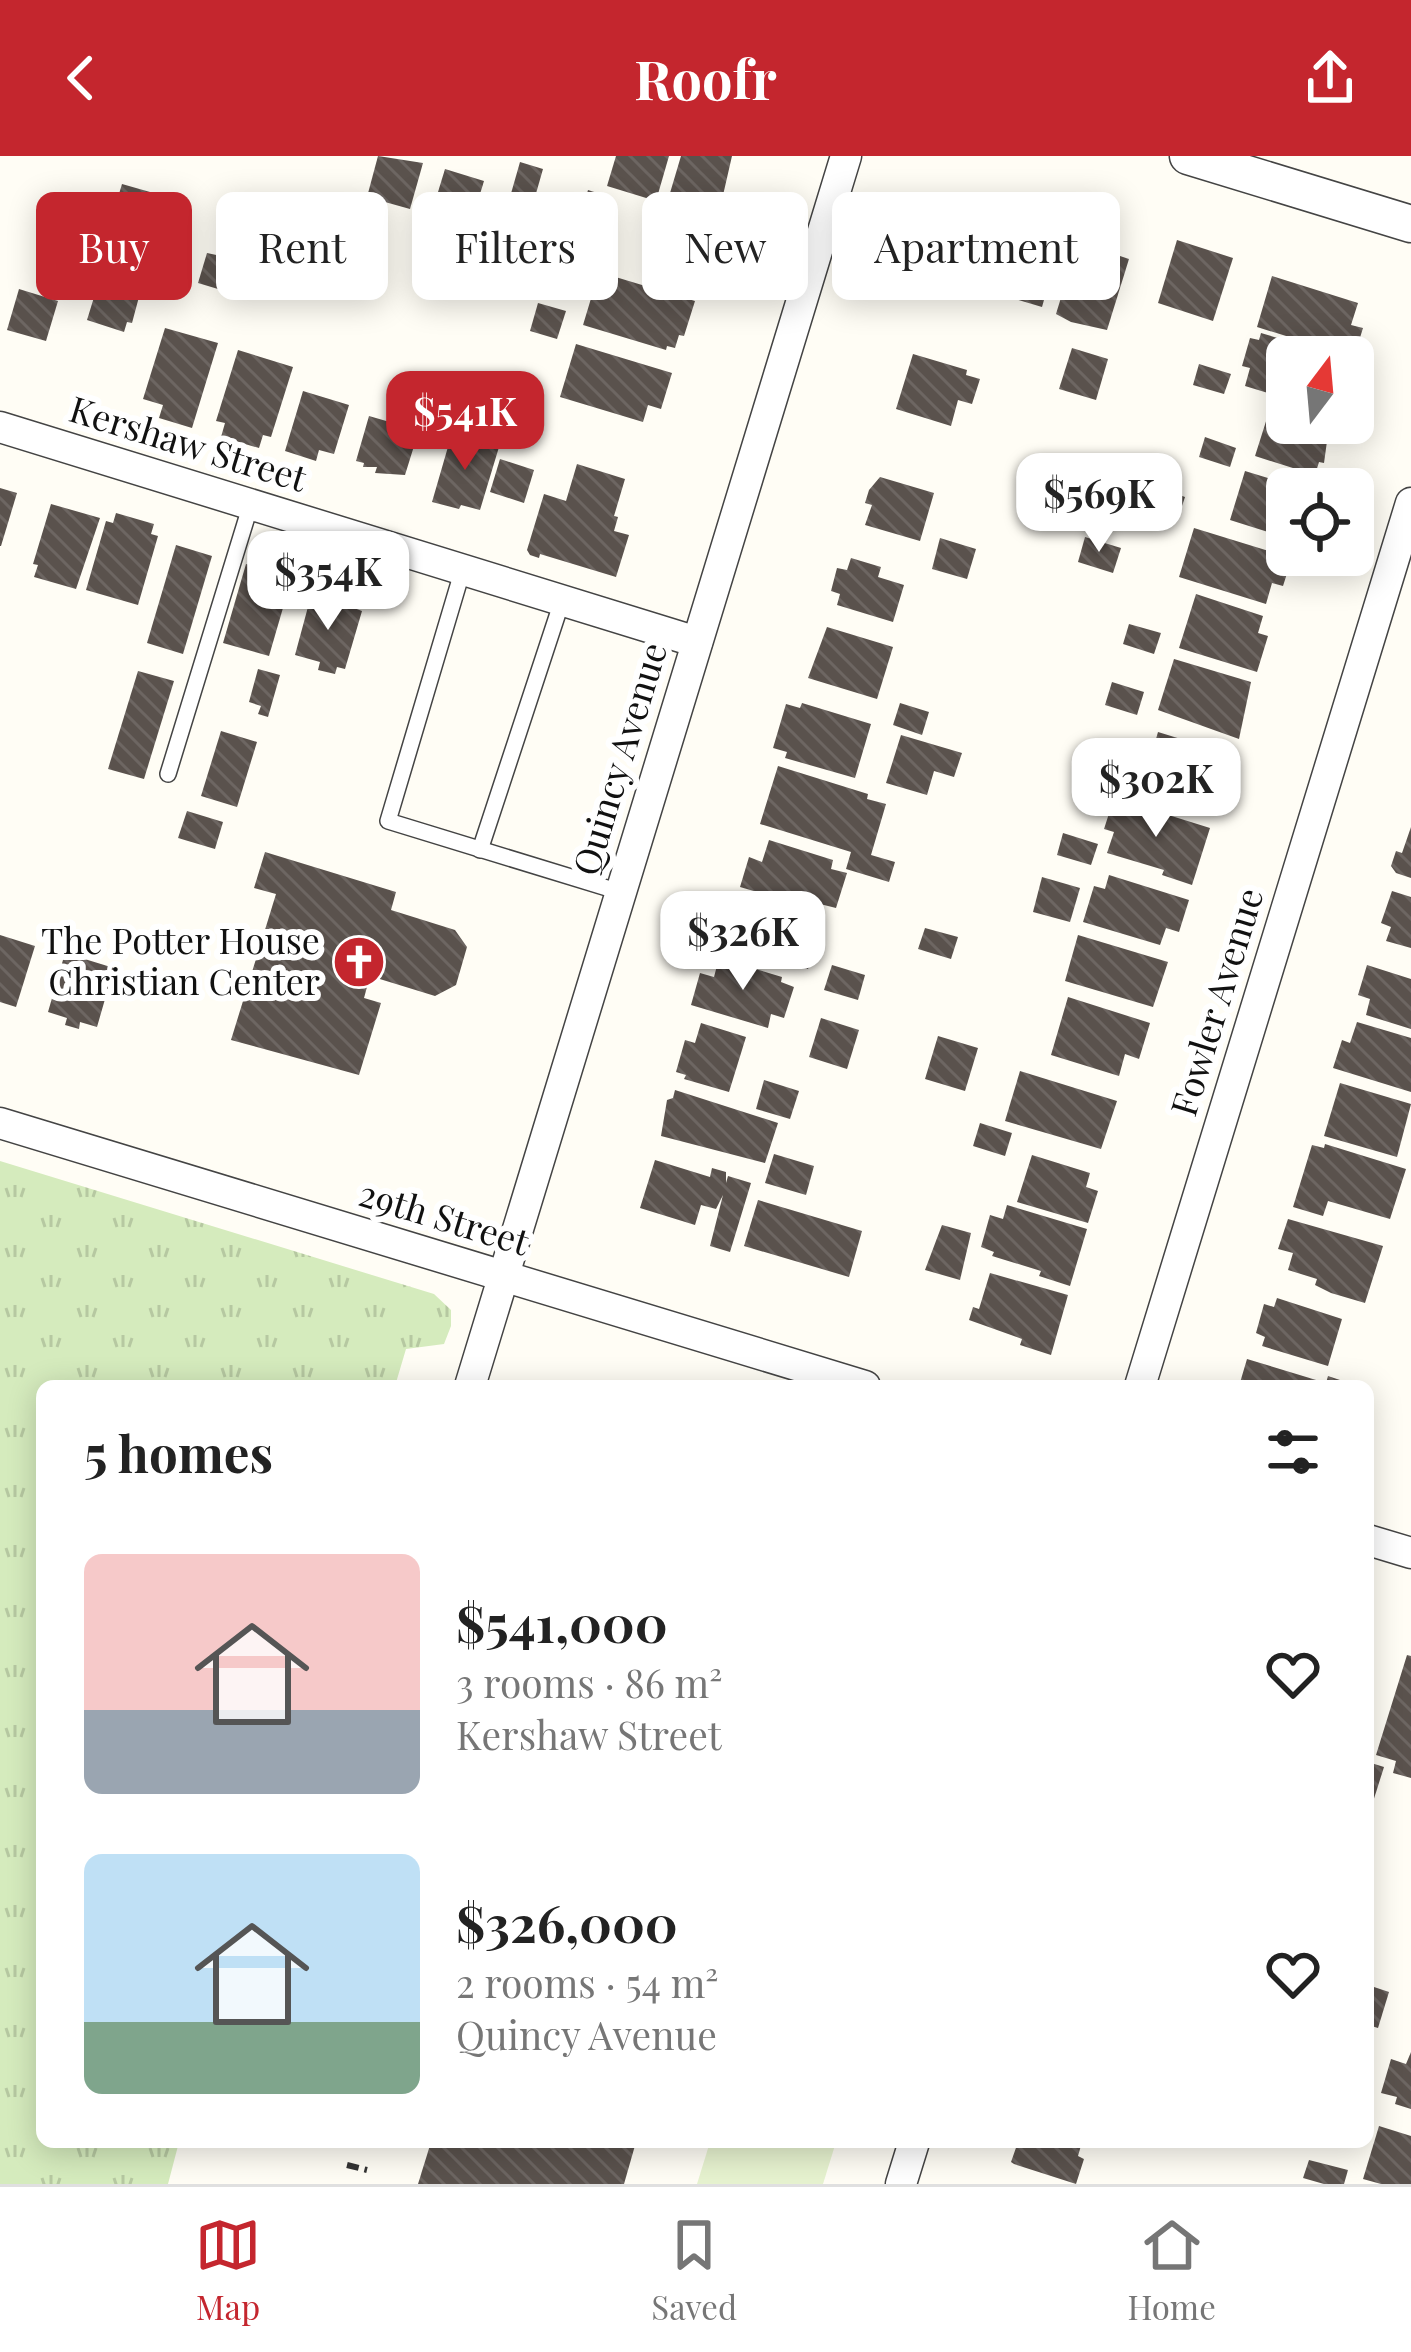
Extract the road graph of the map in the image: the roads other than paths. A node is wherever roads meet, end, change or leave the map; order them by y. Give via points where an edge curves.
1 (846, 156) edge
2 (1188, 156) edge
3 (1411, 224) edge
4 (0, 427) edge
5 (1411, 503) edge
6 (251, 505) junction
7 (464, 569) junction
8 (562, 601) junction
9 (697, 642) junction
10 (168, 774) dead end
11 (480, 850) junction
12 (620, 892) junction
13 (0, 1123) edge
14 (502, 1276) junction
15 (472, 1380) edge
16 (846, 1380) edge
17 (1142, 1380) edge
18 (1374, 1542) edge
19 (1411, 1553) edge
20 (912, 2148) edge
21 (901, 2184) edge

1 - 9 street, Quincy Avenue
2 - 3 street
4 - 6 street, Kershaw Street
5 - 17 street, Fowler Avenue
6 - 7 street, Kershaw Street
6 - 10 lane
7 - 8 street, Kershaw Street
7 - 11 lane via 388,821
8 - 9 street, Kershaw Street
8 - 11 lane
9 - 12 street, Quincy Avenue
11 - 12 lane
12 - 14 street, Quincy Avenue
13 - 14 street, 29th Street
14 - 15 street, Quincy Avenue
14 - 16 street, 29th Street
18 - 19 street
20 - 21 street

